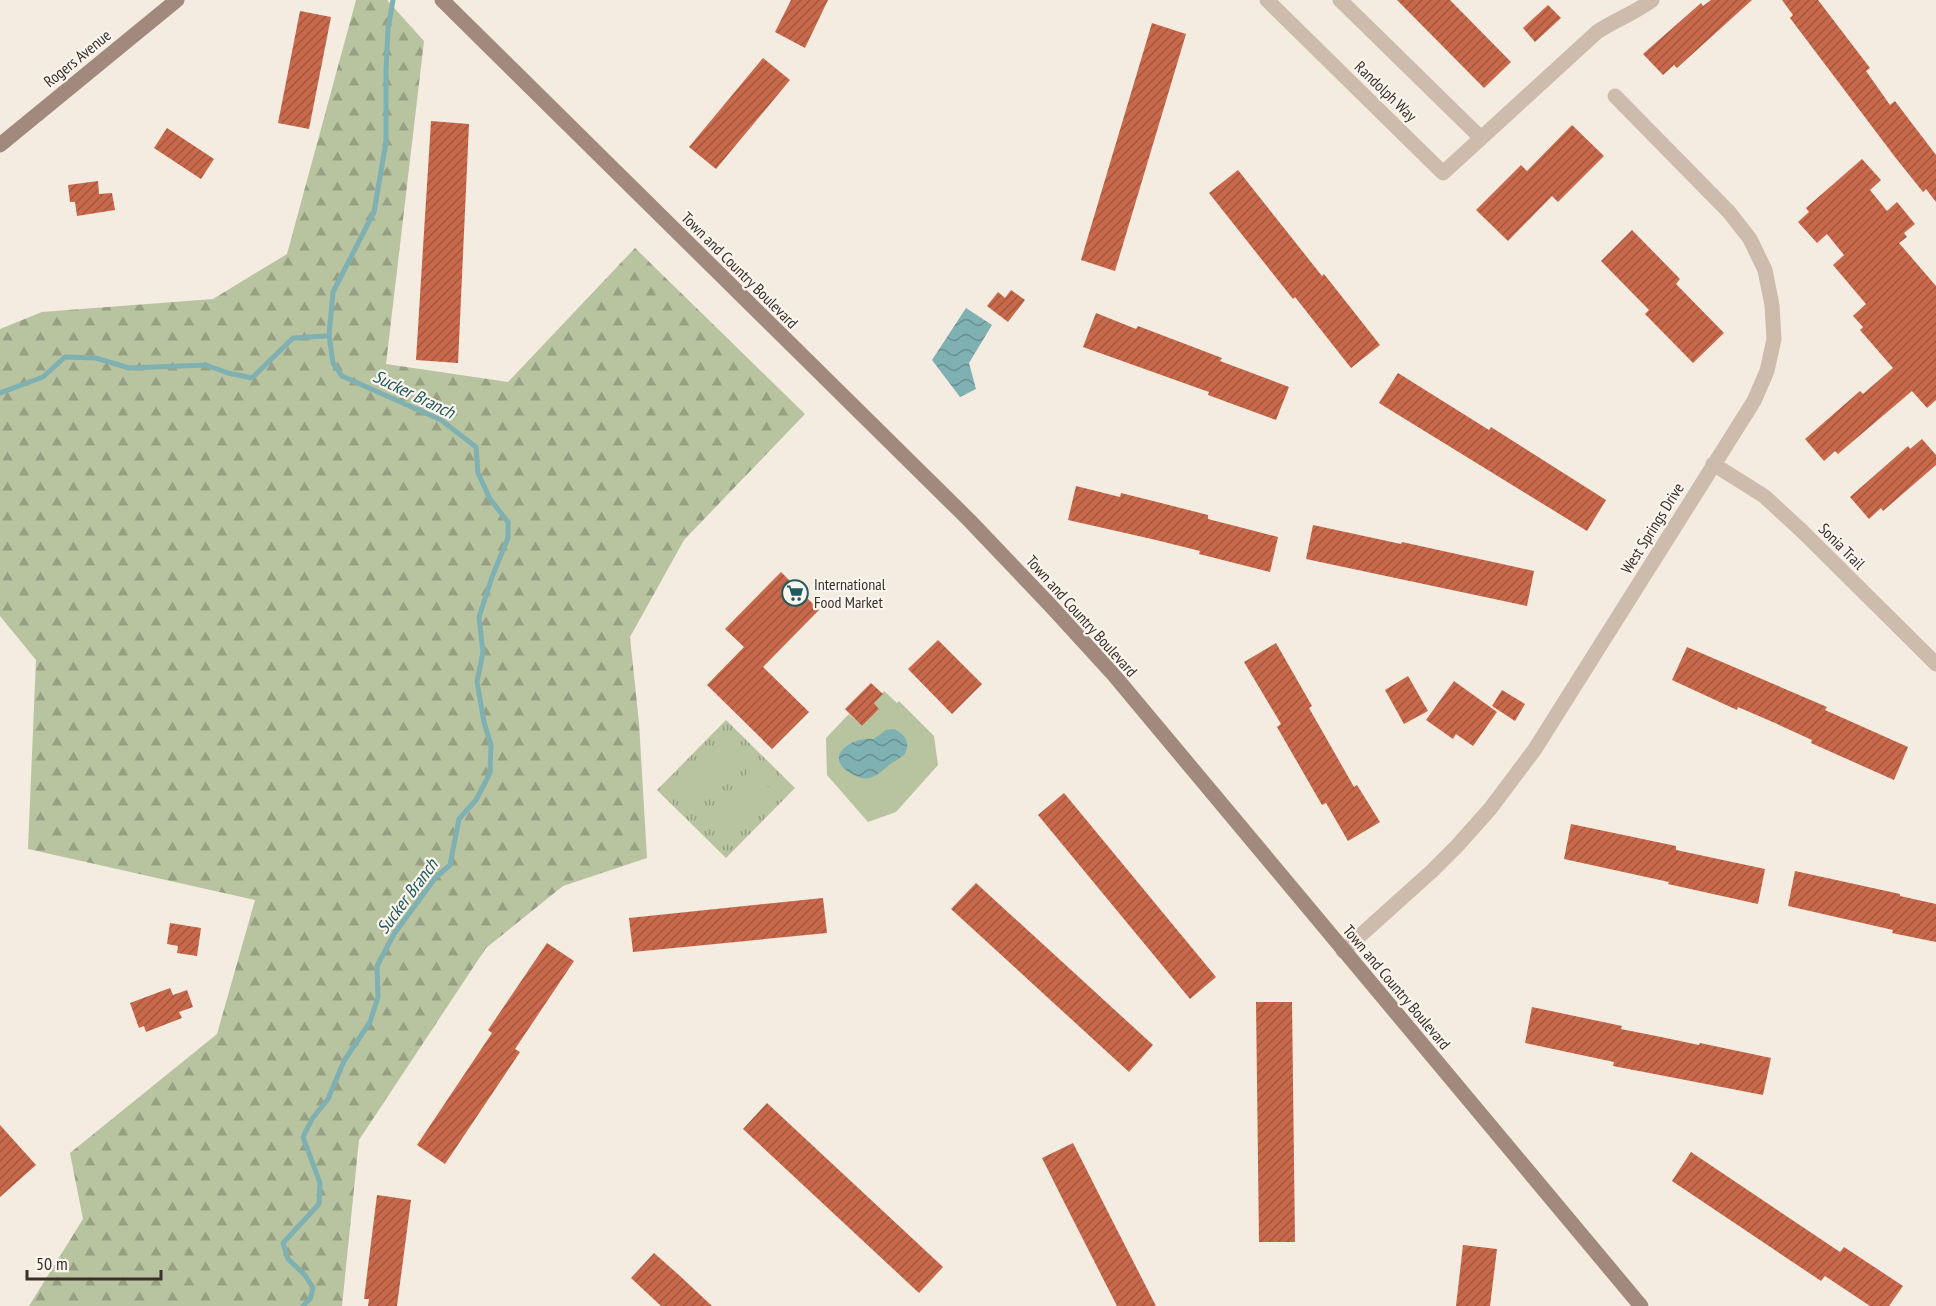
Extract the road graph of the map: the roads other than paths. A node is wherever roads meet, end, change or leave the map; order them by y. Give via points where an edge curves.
1 (177, 0) edge
2 (442, 0) edge
3 (1267, 0) edge
4 (1340, 0) edge
5 (1652, 0) edge
6 (1615, 96) dead end
7 (1481, 138) junction
8 (0, 145) edge
9 (1713, 464) junction
10 (1936, 664) edge
11 (1342, 951) junction
12 (1641, 1306) edge

1 - 8 street, Rogers Avenue
2 - 11 street, Town and Country Boulevard via 1050,605 1113,674
3 - 7 street, Randolph Way via 1443,172
4 - 7 street, Randolph Way
5 - 7 street, Randolph Way via 1597,32
6 - 9 street, West Springs Drive via 1729,212 1750,239 1765,270 1774,339 1767,371 1754,401
9 - 10 street, Sonia Trail via 1764,496
9 - 11 street, West Springs Drive via 1529,758 1457,846
11 - 12 street, Town and Country Boulevard

